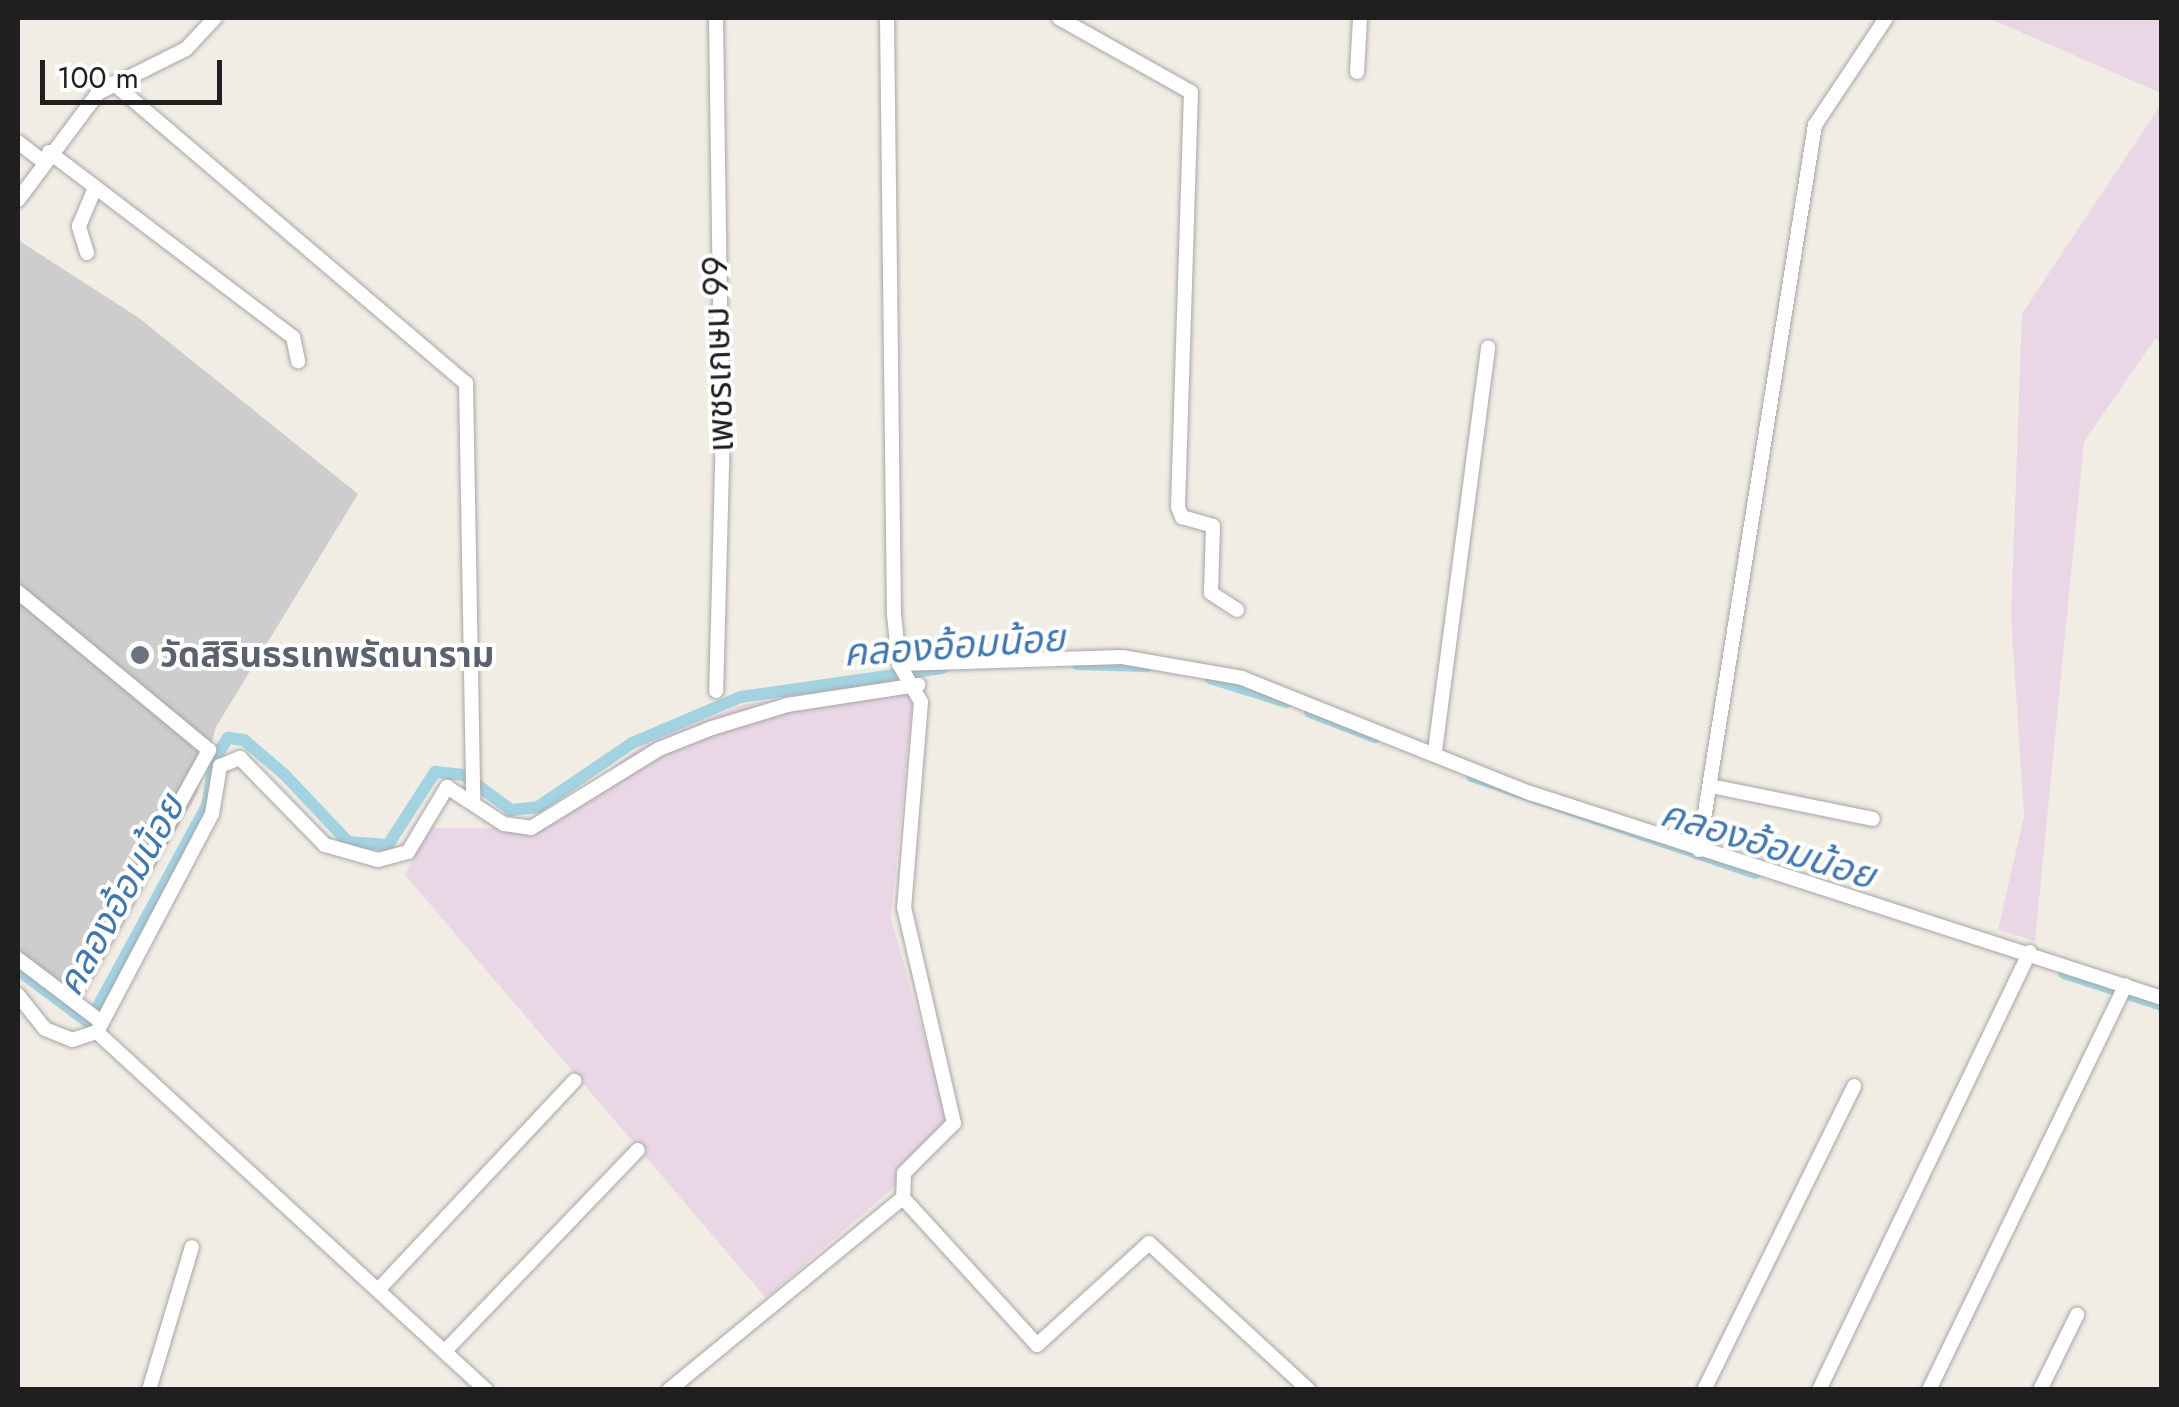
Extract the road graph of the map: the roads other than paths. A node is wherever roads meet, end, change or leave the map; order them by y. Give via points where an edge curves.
1 (215, 18) edge
2 (716, 18) edge
3 (887, 18) edge
4 (1059, 18) edge
5 (1360, 18) edge
6 (1886, 18) edge
7 (1357, 72) dead end
8 (113, 83) junction
9 (18, 142) edge
10 (46, 157) junction
11 (95, 188) junction
12 (18, 200) edge
13 (87, 253) dead end
14 (1488, 347) dead end
15 (298, 361) dead end
16 (18, 592) edge
17 (1238, 610) dead end
18 (901, 666) junction
19 (917, 684) junction
20 (716, 691) dead end
21 (1435, 750) junction
22 (1711, 786) junction
23 (474, 799) junction
24 (1872, 819) dead end
25 (1699, 850) junction
26 (2027, 957) junction
27 (18, 959) edge
28 (2124, 991) junction
29 (18, 995) edge
30 (2162, 998) edge
31 (78, 1000) junction
32 (94, 1029) junction
33 (574, 1081) dead end
34 (1854, 1086) dead end
35 (638, 1150) dead end
36 (903, 1198) junction
37 (192, 1248) dead end
38 (378, 1290) junction
39 (2078, 1316) dead end
40 (446, 1350) junction
41 (150, 1390) edge
42 (486, 1390) edge
43 (669, 1390) edge
44 (1309, 1390) edge
45 (1704, 1390) edge
46 (1818, 1390) edge
47 (1929, 1390) edge
48 (2040, 1390) edge

1 - 8 street via 186,49
2 - 20 street, เพชรเกษม 99 via 722,468
3 - 18 street
4 - 17 street via 1191,92 1178,508 1182,517 1213,526 1212,593
5 - 7 street
6 - 22 street via 1814,125
8 - 10 street
8 - 23 street via 466,383
9 - 10 street
10 - 11 street
10 - 12 street
11 - 13 street via 78,226
11 - 15 street via 293,338
14 - 21 street
16 - 31 street via 209,750
18 - 19 street
18 - 21 street via 1165,661 1258,683
19 - 23 street via 787,704 712,728 659,749 530,828 504,824
19 - 36 street via 905,924 954,1123 904,1173
21 - 25 street via 1530,794
22 - 24 street
22 - 25 street
23 - 32 street via 447,788 408,852 358,857 325,845 266,780 228,757 212,814
25 - 26 street
26 - 28 street
26 - 46 street
27 - 31 street
28 - 30 street
28 - 47 street
29 - 32 street via 46,1029
31 - 32 street
32 - 38 street
33 - 38 street
34 - 45 street
35 - 40 street
36 - 43 street
36 - 44 street via 1037,1344 1149,1243
37 - 41 street
38 - 40 street
39 - 48 street
40 - 42 street

